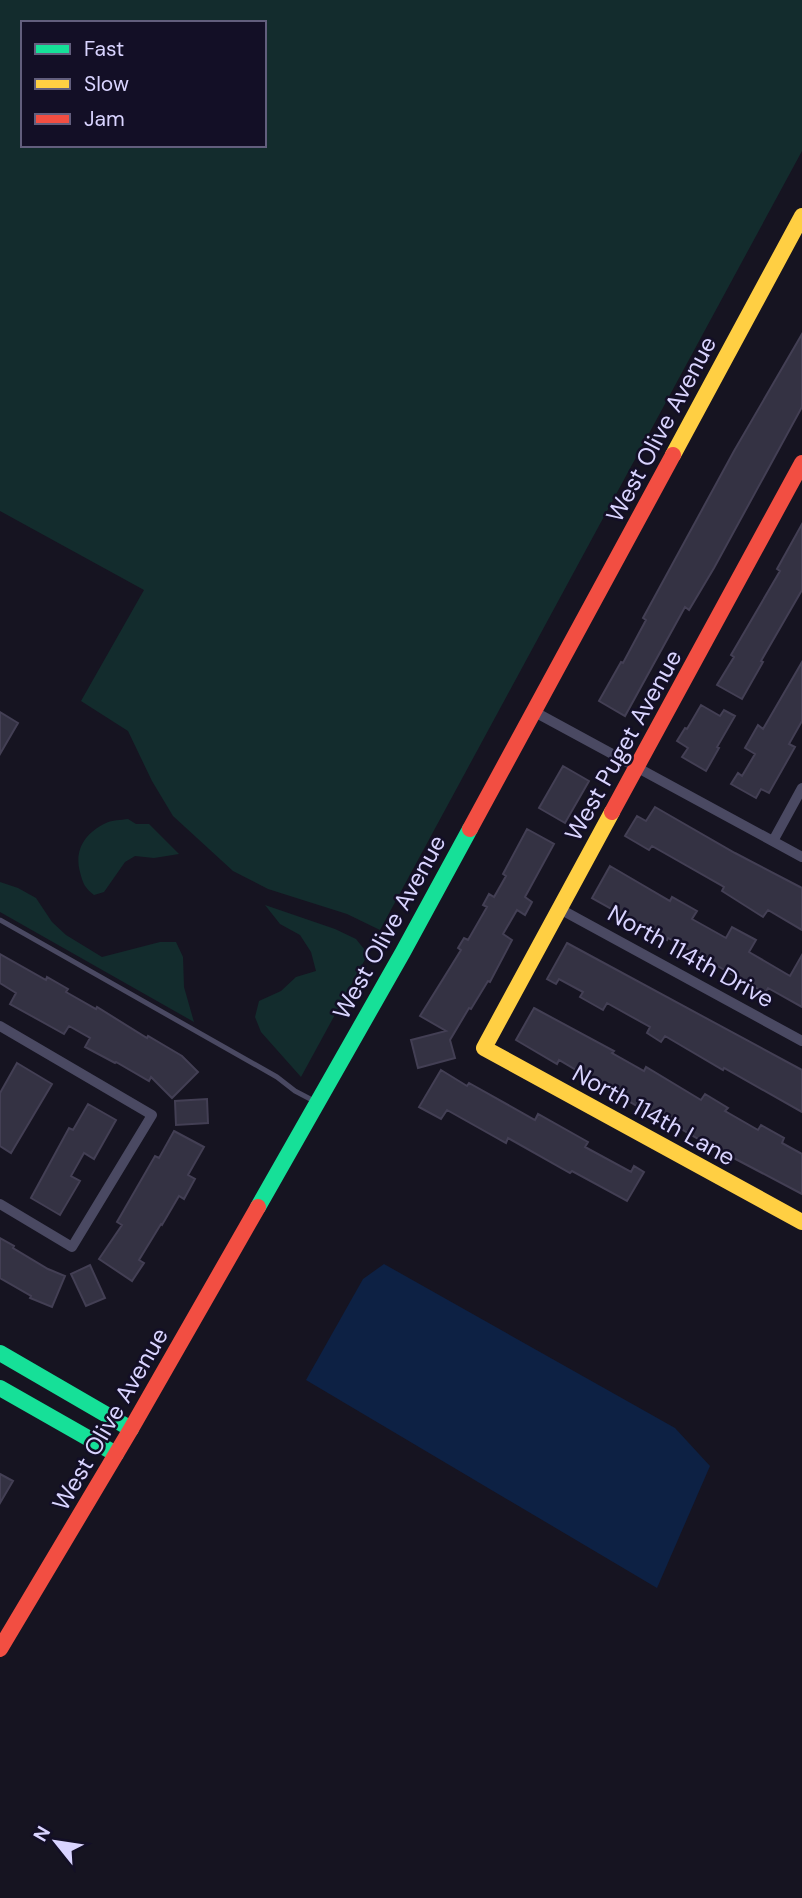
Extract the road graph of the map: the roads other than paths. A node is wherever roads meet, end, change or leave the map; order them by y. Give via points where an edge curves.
1 (802, 216) edge
2 (802, 463) edge
3 (533, 711) junction
4 (637, 767) junction
5 (802, 788) edge
6 (773, 841) junction
7 (802, 857) edge
8 (560, 909) junction
9 (0, 920) edge
10 (3, 1028) edge
11 (0, 1041) edge
12 (802, 1041) edge
13 (484, 1048) joint
14 (318, 1103) junction
15 (0, 1204) edge
16 (802, 1222) edge
17 (0, 1353) edge
18 (0, 1388) edge
19 (131, 1430) junction
20 (116, 1454) junction
21 (0, 1649) edge

1 - 3 main road, West Olive Avenue
2 - 4 main road, West Puget Avenue
3 - 4 street
3 - 14 main road, West Olive Avenue
4 - 6 street
4 - 8 main road, West Puget Avenue
5 - 6 street
6 - 7 street
8 - 12 street, North 114th Drive
8 - 13 main road, West Puget Avenue
9 - 14 lane
10 - 11 street
10 - 15 street via 152,1115 72,1247
13 - 16 main road, North 114th Lane
14 - 19 main road, West Olive Avenue
17 - 19 main road
18 - 20 main road
19 - 20 main road, West Olive Avenue
20 - 21 main road, West Olive Avenue

